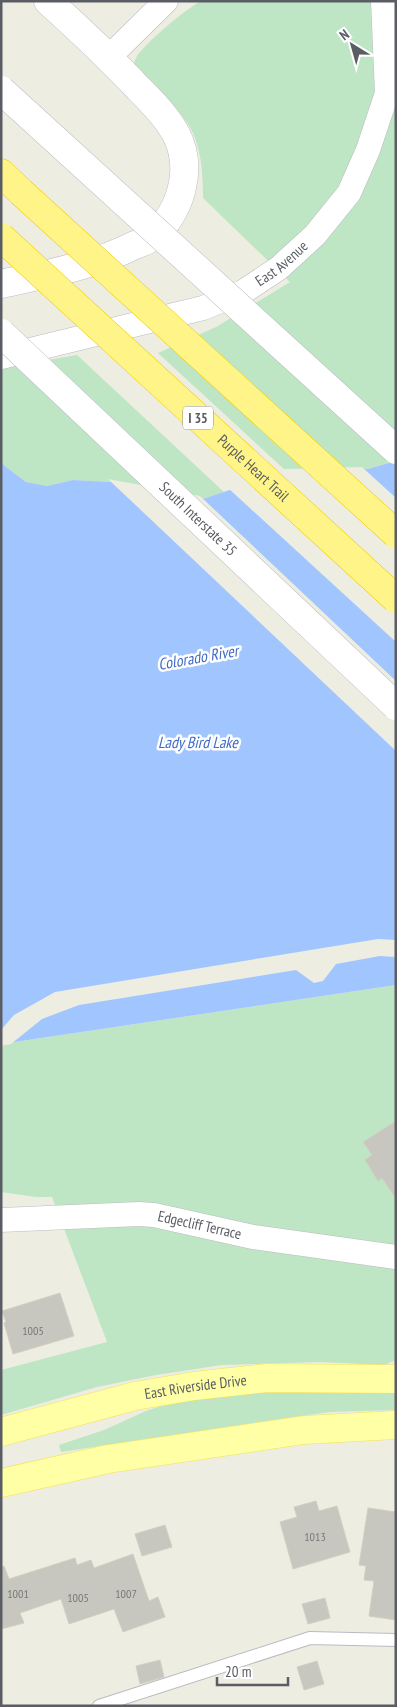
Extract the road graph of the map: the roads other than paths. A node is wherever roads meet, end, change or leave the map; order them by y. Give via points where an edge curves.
1 (48, 1) edge
2 (166, 1) edge
3 (383, 1) edge
4 (109, 57) junction
5 (1, 90) edge
6 (1, 173) edge
7 (1, 237) edge
8 (1, 284) edge
9 (1, 333) edge
10 (1, 357) edge
11 (396, 450) edge
12 (396, 534) edge
13 (396, 599) edge
14 (396, 706) edge
15 (1, 1220) edge
16 (396, 1258) edge
17 (396, 1379) edge
18 (396, 1425) edge
19 (1, 1432) edge
20 (1, 1483) edge
21 (396, 1640) edge
22 (99, 1706) edge

1 - 4 main road
2 - 4 street
3 - 10 street, East Avenue via 387,93 349,193 315,236 279,268 243,292 203,308
4 - 8 main road via 161,112 177,136 185,166 180,199 152,237 122,252 75,268
5 - 11 main road, bridge
6 - 12 highway, bridge
7 - 13 highway, Purple Heart Trail / I 35, bridge
9 - 14 main road, South Interstate 35, bridge
15 - 16 street, Edgecliff Terrace via 139,1214 253,1237
17 - 19 main road, East Riverside Drive via 267,1378 194,1386 135,1396
18 - 20 main road via 304,1430 108,1459
21 - 22 lane via 310,1638

